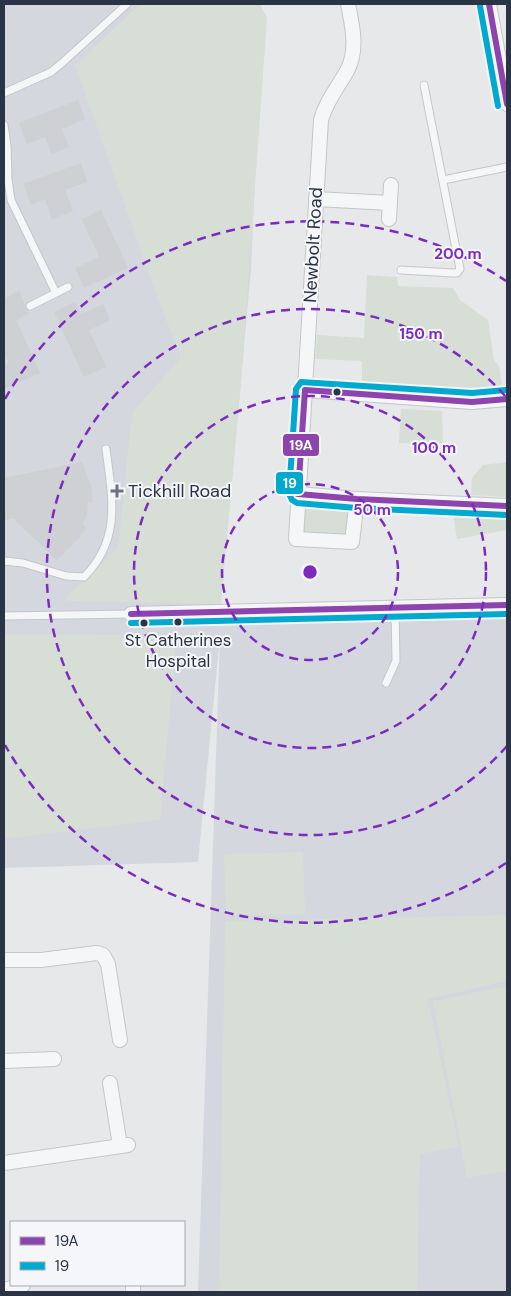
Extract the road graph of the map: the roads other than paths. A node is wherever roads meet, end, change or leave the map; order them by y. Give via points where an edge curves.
1 (127, 4) edge
2 (348, 4) edge
3 (488, 4) edge
4 (424, 85) dead end
5 (4, 93) edge
6 (507, 104) edge
7 (4, 125) edge
8 (507, 167) edge
9 (443, 180) junction
10 (392, 185) dead end
11 (316, 199) junction
12 (390, 203) junction
13 (389, 219) dead end
14 (401, 270) dead end
15 (68, 287) dead end
16 (56, 293) junction
17 (30, 306) dead end
18 (305, 390) junction
19 (507, 399) edge
20 (106, 449) dead end
21 (298, 494) junction
22 (357, 499) junction
23 (507, 506) edge
24 (4, 561) edge
25 (507, 605) edge
26 (395, 608) junction
27 (131, 614) joint
28 (4, 616) edge
29 (386, 683) dead end
30 (4, 960) edge
31 (120, 1040) dead end
32 (54, 1059) dead end
33 (4, 1061) edge
34 (110, 1083) dead end
35 (4, 1163) edge
36 (19, 1286) edge
37 (4, 1290) edge

1 - 5 lane via 51,72
2 - 11 street, Newbolt Road via 354,33 353,53 349,67 324,107
3 - 6 street
4 - 9 lane
7 - 16 lane via 11,200
8 - 9 lane
9 - 14 lane via 460,269 457,273
10 - 12 street
11 - 12 street
11 - 18 street, Newbolt Road
12 - 13 street
15 - 16 lane
16 - 17 lane
18 - 19 street via 472,402
18 - 21 street, Newbolt Road
20 - 24 lane via 112,510 107,544 95,565 84,577 66,576 23,563
21 - 22 street
21 - 22 street, Newbolt Road via 295,535 299,540 352,542
22 - 23 street
25 - 26 street
26 - 27 street
26 - 29 lane via 396,661
27 - 28 lane
30 - 31 street via 103,955 108,964
32 - 33 street
34 - 35 street via 124,1146
36 - 37 street

